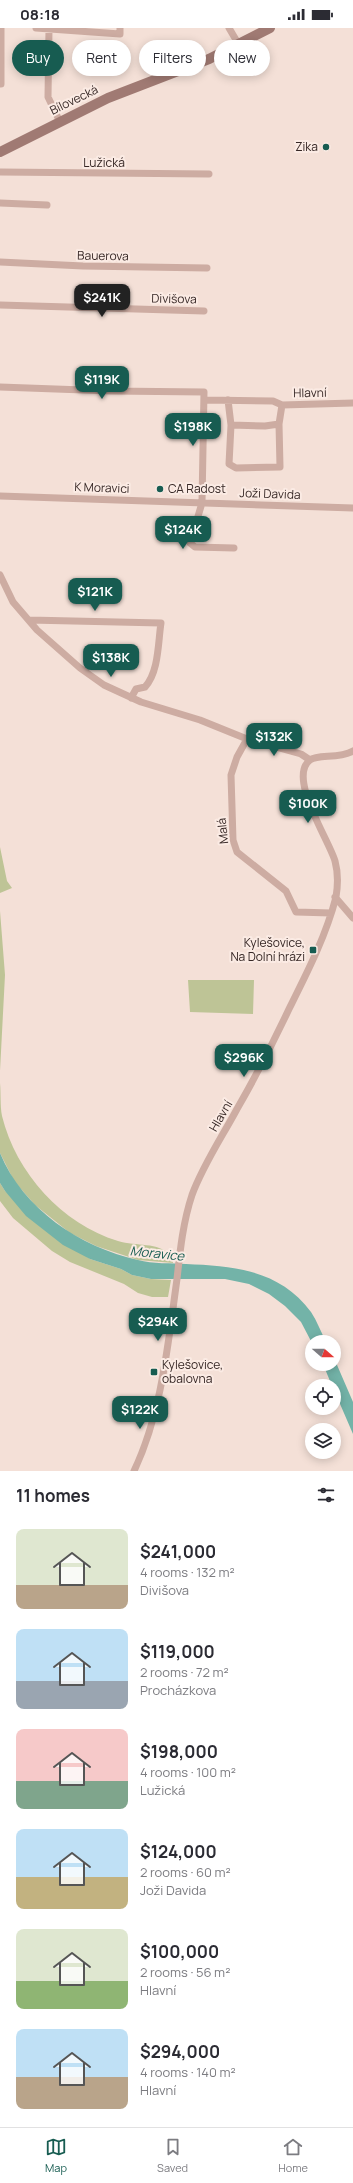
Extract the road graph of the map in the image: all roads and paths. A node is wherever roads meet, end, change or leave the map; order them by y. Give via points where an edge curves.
1 (1, 28) edge
2 (36, 28) edge
3 (229, 28) edge
4 (270, 28) edge
5 (49, 29) junction
6 (120, 31) edge
7 (236, 40) edge
8 (248, 40) edge
9 (214, 58) edge
10 (1, 84) dead end
11 (60, 122) junction
12 (0, 152) edge
13 (0, 172) edge
14 (209, 174) dead end
15 (0, 203) edge
16 (47, 205) dead end
17 (0, 262) edge
18 (206, 268) dead end
19 (0, 305) edge
20 (204, 311) dead end
21 (0, 387) edge
22 (204, 400) junction
23 (228, 400) junction
24 (353, 403) edge
25 (282, 405) junction
26 (279, 424) junction
27 (230, 425) junction
28 (0, 496) edge
29 (202, 503) junction
30 (353, 508) edge
31 (234, 548) dead end
32 (0, 575) edge
33 (29, 620) junction
34 (131, 698) junction
35 (247, 739) junction
36 (353, 751) edge
37 (310, 760) junction
38 (336, 897) junction
39 (331, 913) junction
40 (353, 918) edge
41 (134, 1471) edge

1 - 10 street
2 - 5 street
3 - 7 street
4 - 8 main road, Bílovecká
5 - 6 street
5 - 11 street via 48,98
9 - 11 main road, Bílovecká via 116,94
11 - 12 main road, Bílovecká
13 - 14 street, Lužická
15 - 16 street
17 - 18 street, Bauerova
19 - 20 street, Divišova
21 - 22 street via 204,392
22 - 23 street
22 - 29 street
23 - 25 street via 273,401
23 - 27 street
24 - 25 street, Hlavní
25 - 26 street, Hlavní
26 - 27 street
26 - 27 street, Hlavní via 280,467 236,468 229,464
28 - 29 street, K Moravici
29 - 30 street, Joži Davida
29 - 31 street via 191,544 195,547
32 - 33 street via 13,602
33 - 34 street via 80,668 104,685
33 - 34 street via 161,623 150,681 145,687 136,689
34 - 35 street via 200,720
35 - 37 street via 300,754
35 - 39 street, Malá via 236,757 230,781 233,840 237,852 286,891 296,912
36 - 37 street via 338,757
37 - 38 street, Hlavní via 304,774 305,788 310,807 334,860 337,877
38 - 39 street, Hlavní
38 - 40 street
39 - 41 street, Hlavní via 310,967 269,1050 201,1174 187,1211 168,1345 155,1411

